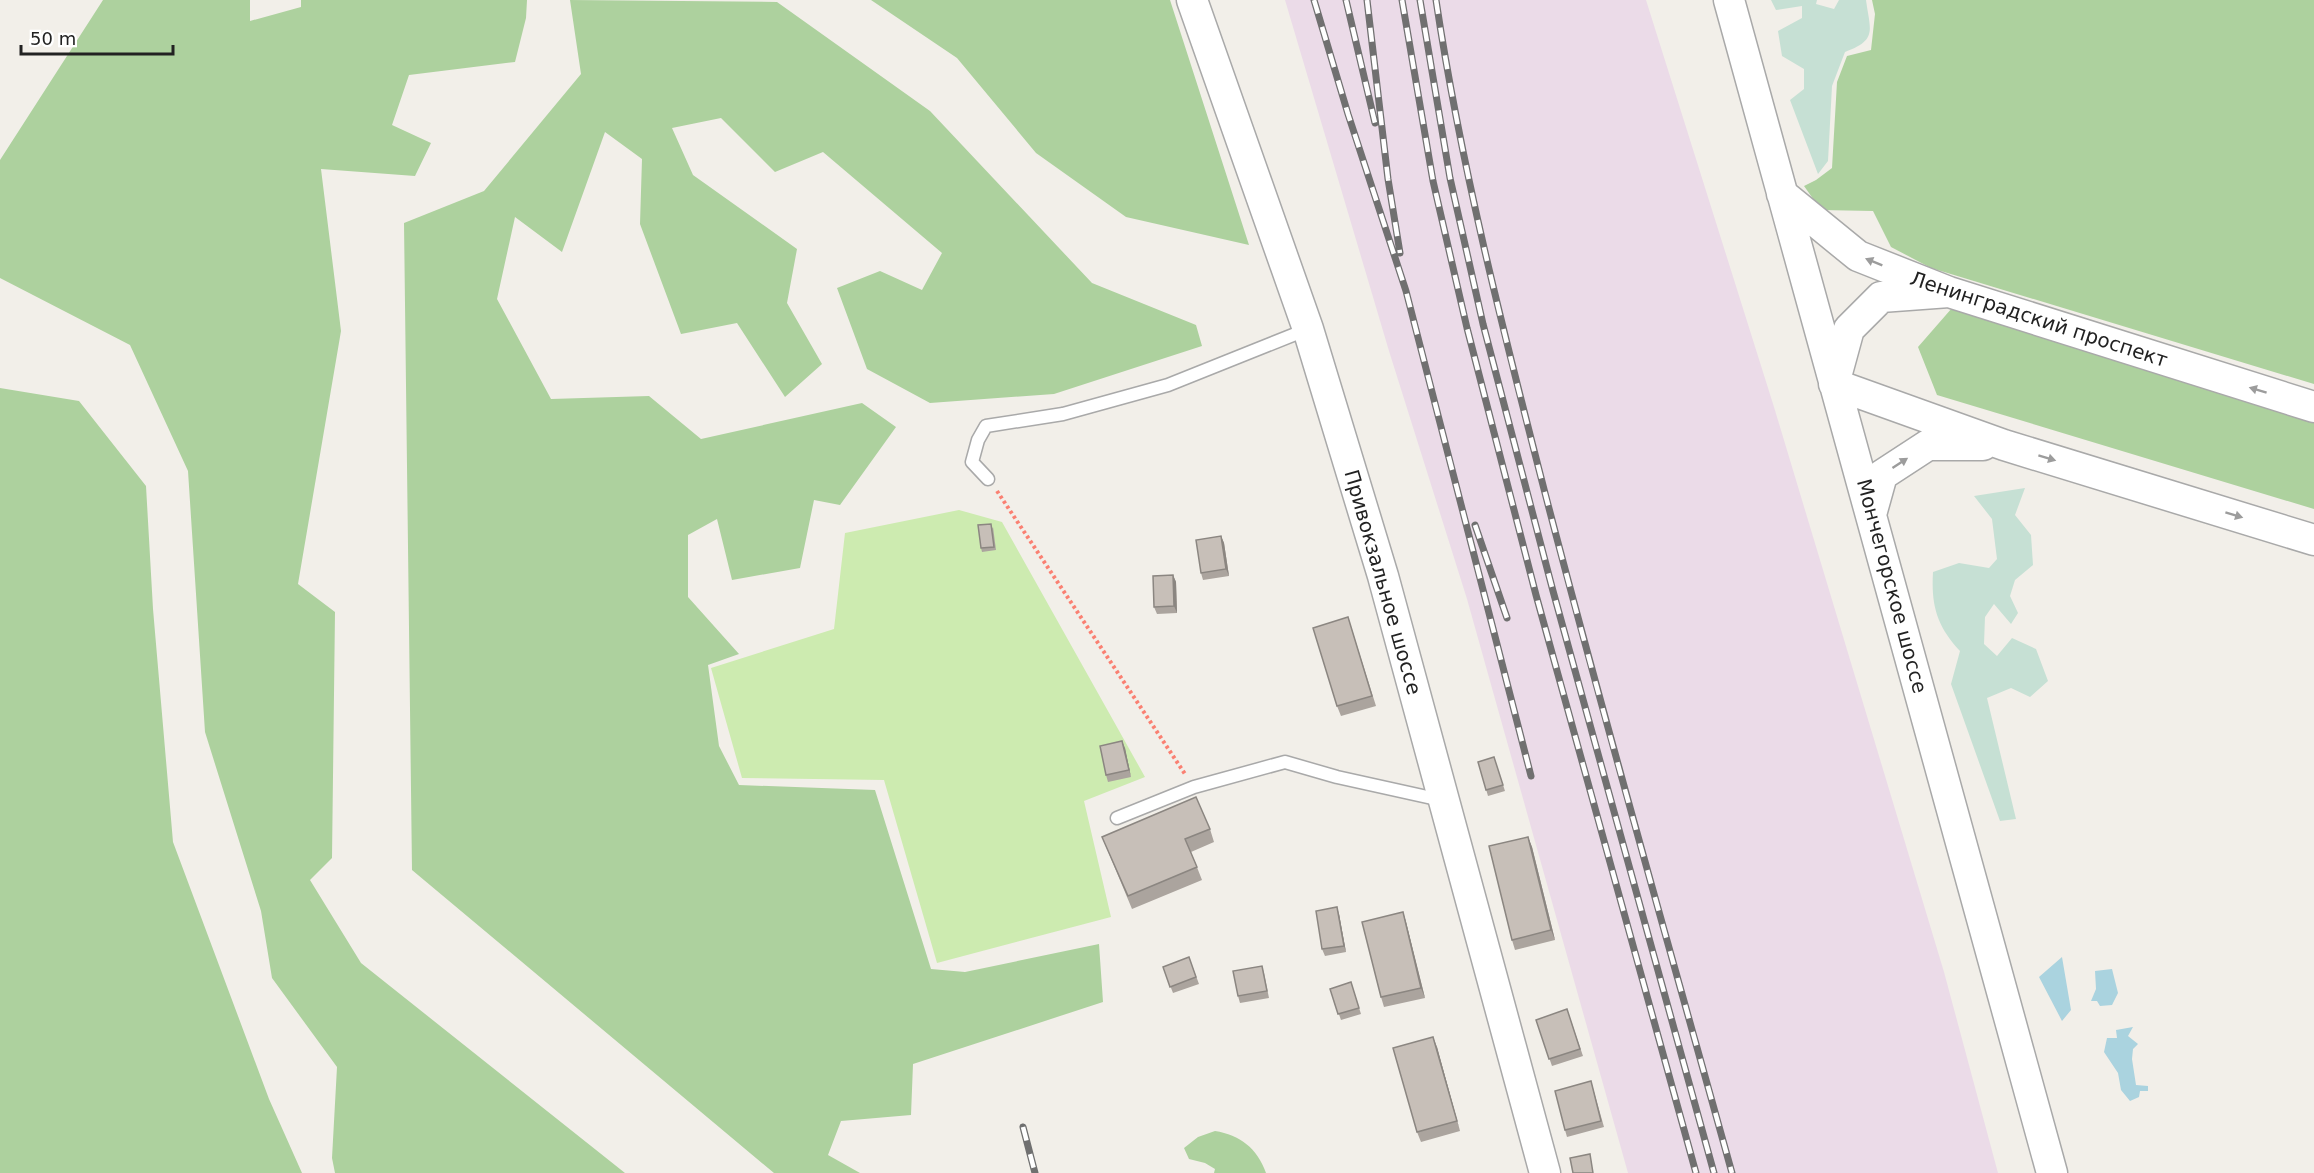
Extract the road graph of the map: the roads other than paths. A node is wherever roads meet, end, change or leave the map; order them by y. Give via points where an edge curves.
1 (1192, 0) edge
2 (1730, 0) edge
3 (1782, 194) junction
4 (1949, 292) junction
5 (1308, 329) junction
6 (1834, 384) junction
7 (2314, 407) edge
8 (2004, 445) junction
9 (988, 478) road end
10 (1872, 511) junction
11 (2314, 540) edge
12 (1445, 801) junction
13 (1117, 818) dead end
14 (1545, 1173) edge
15 (2052, 1173) edge

1 - 5 street, Привокзальное шоссе
2 - 3 street, Мончегорское шоссе
4 -> 3 street, Ленинградский проспект via 1858,256
3 - 6 street, Мончегорское шоссе
4 - 6 street via 1881,297 1849,328
7 -> 4 street, Ленинградский проспект
5 - 9 lane via 1168,386 1063,414 986,426 972,462
5 - 12 street, Привокзальное шоссе via 1383,576
6 - 8 street
6 - 10 street, Мончегорское шоссе
10 -> 8 street via 1882,475 1928,445
8 -> 11 street
10 - 15 street, Мончегорское шоссе
12 - 13 lane via 1285,762 1194,787
12 - 14 street, Привокзальное шоссе

